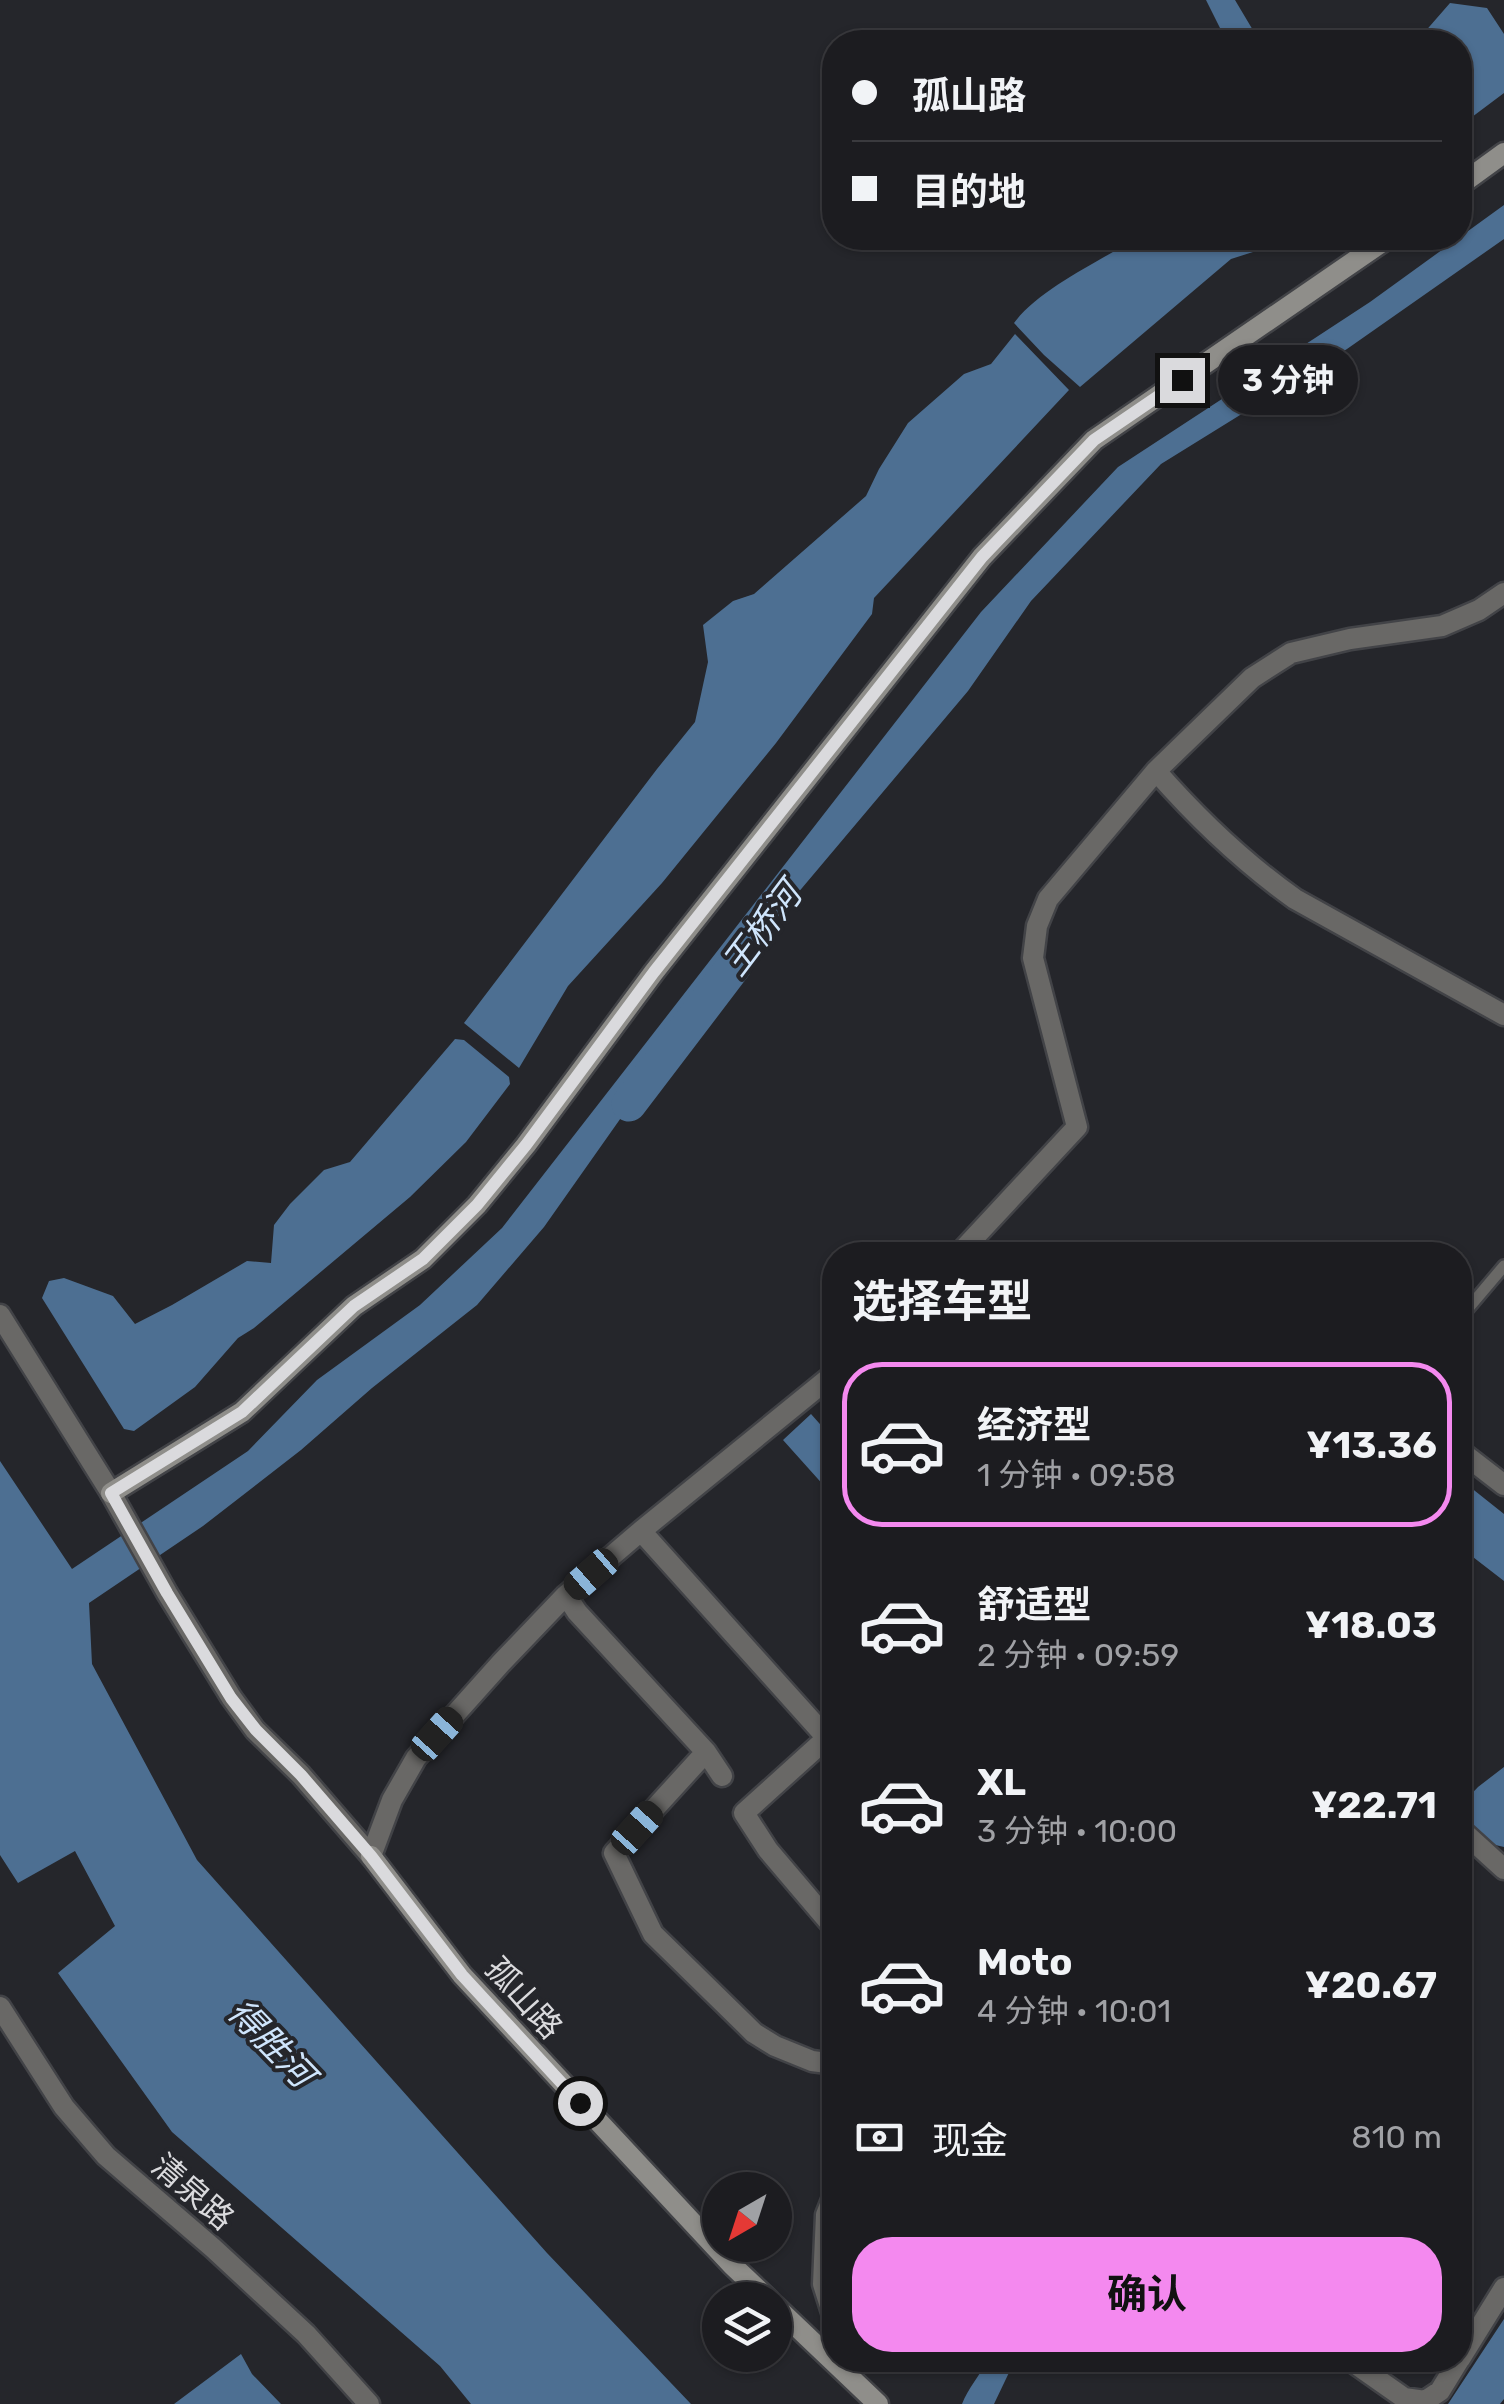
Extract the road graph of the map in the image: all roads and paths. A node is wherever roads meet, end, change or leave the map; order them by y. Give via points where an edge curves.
1 (1504, 153) edge
2 (1472, 176) edge
3 (1371, 250) edge
4 (1504, 592) edge
5 (1156, 771) junction
6 (1504, 1015) edge
7 (970, 1242) edge
8 (1504, 1266) edge
9 (1472, 1304) edge
10 (0, 1315) edge
11 (822, 1384) edge
12 (1472, 1461) edge
13 (1504, 1485) edge
14 (111, 1493) junction
15 (641, 1530) junction
16 (566, 1595) junction
17 (822, 1732) edge
18 (822, 1743) edge
19 (706, 1752) junction
20 (722, 1776) dead end
21 (1472, 1839) edge
22 (371, 1856) junction
23 (1504, 1869) edge
24 (822, 1914) edge
25 (0, 2007) edge
26 (822, 2062) edge
27 (750, 2282) edge
28 (1504, 2288) edge
29 (792, 2321) edge
30 (1472, 2340) edge
31 (822, 2346) edge
32 (852, 2372) edge
33 (1367, 2372) edge
34 (1452, 2372) edge
35 (369, 2404) edge
36 (878, 2404) edge

1 - 2 street
3 - 14 street via 1094,440 982,557 477,1205 423,1259 354,1306 242,1412
4 - 5 street via 1442,626 1292,654 1252,678
5 - 6 street via 1262,876
5 - 7 street via 1048,900 1037,926 1033,958 1077,1127
8 - 9 lane
10 - 14 street
11 - 15 street
12 - 13 street
14 - 22 street via 231,1698
15 - 16 street
15 - 17 street
16 - 19 street
16 - 22 street via 416,1758
18 - 24 street via 744,1813
19 - 20 street
19 - 26 street via 614,1853 653,1934 754,2033
21 - 23 street
22 - 27 street, 孤山路 via 462,1975
25 - 35 street, 清泉路 via 64,2106 106,2156 306,2334
28 - 30 street
29 - 31 street
32 - 36 street
33 - 34 street via 1404,2398 1424,2401

